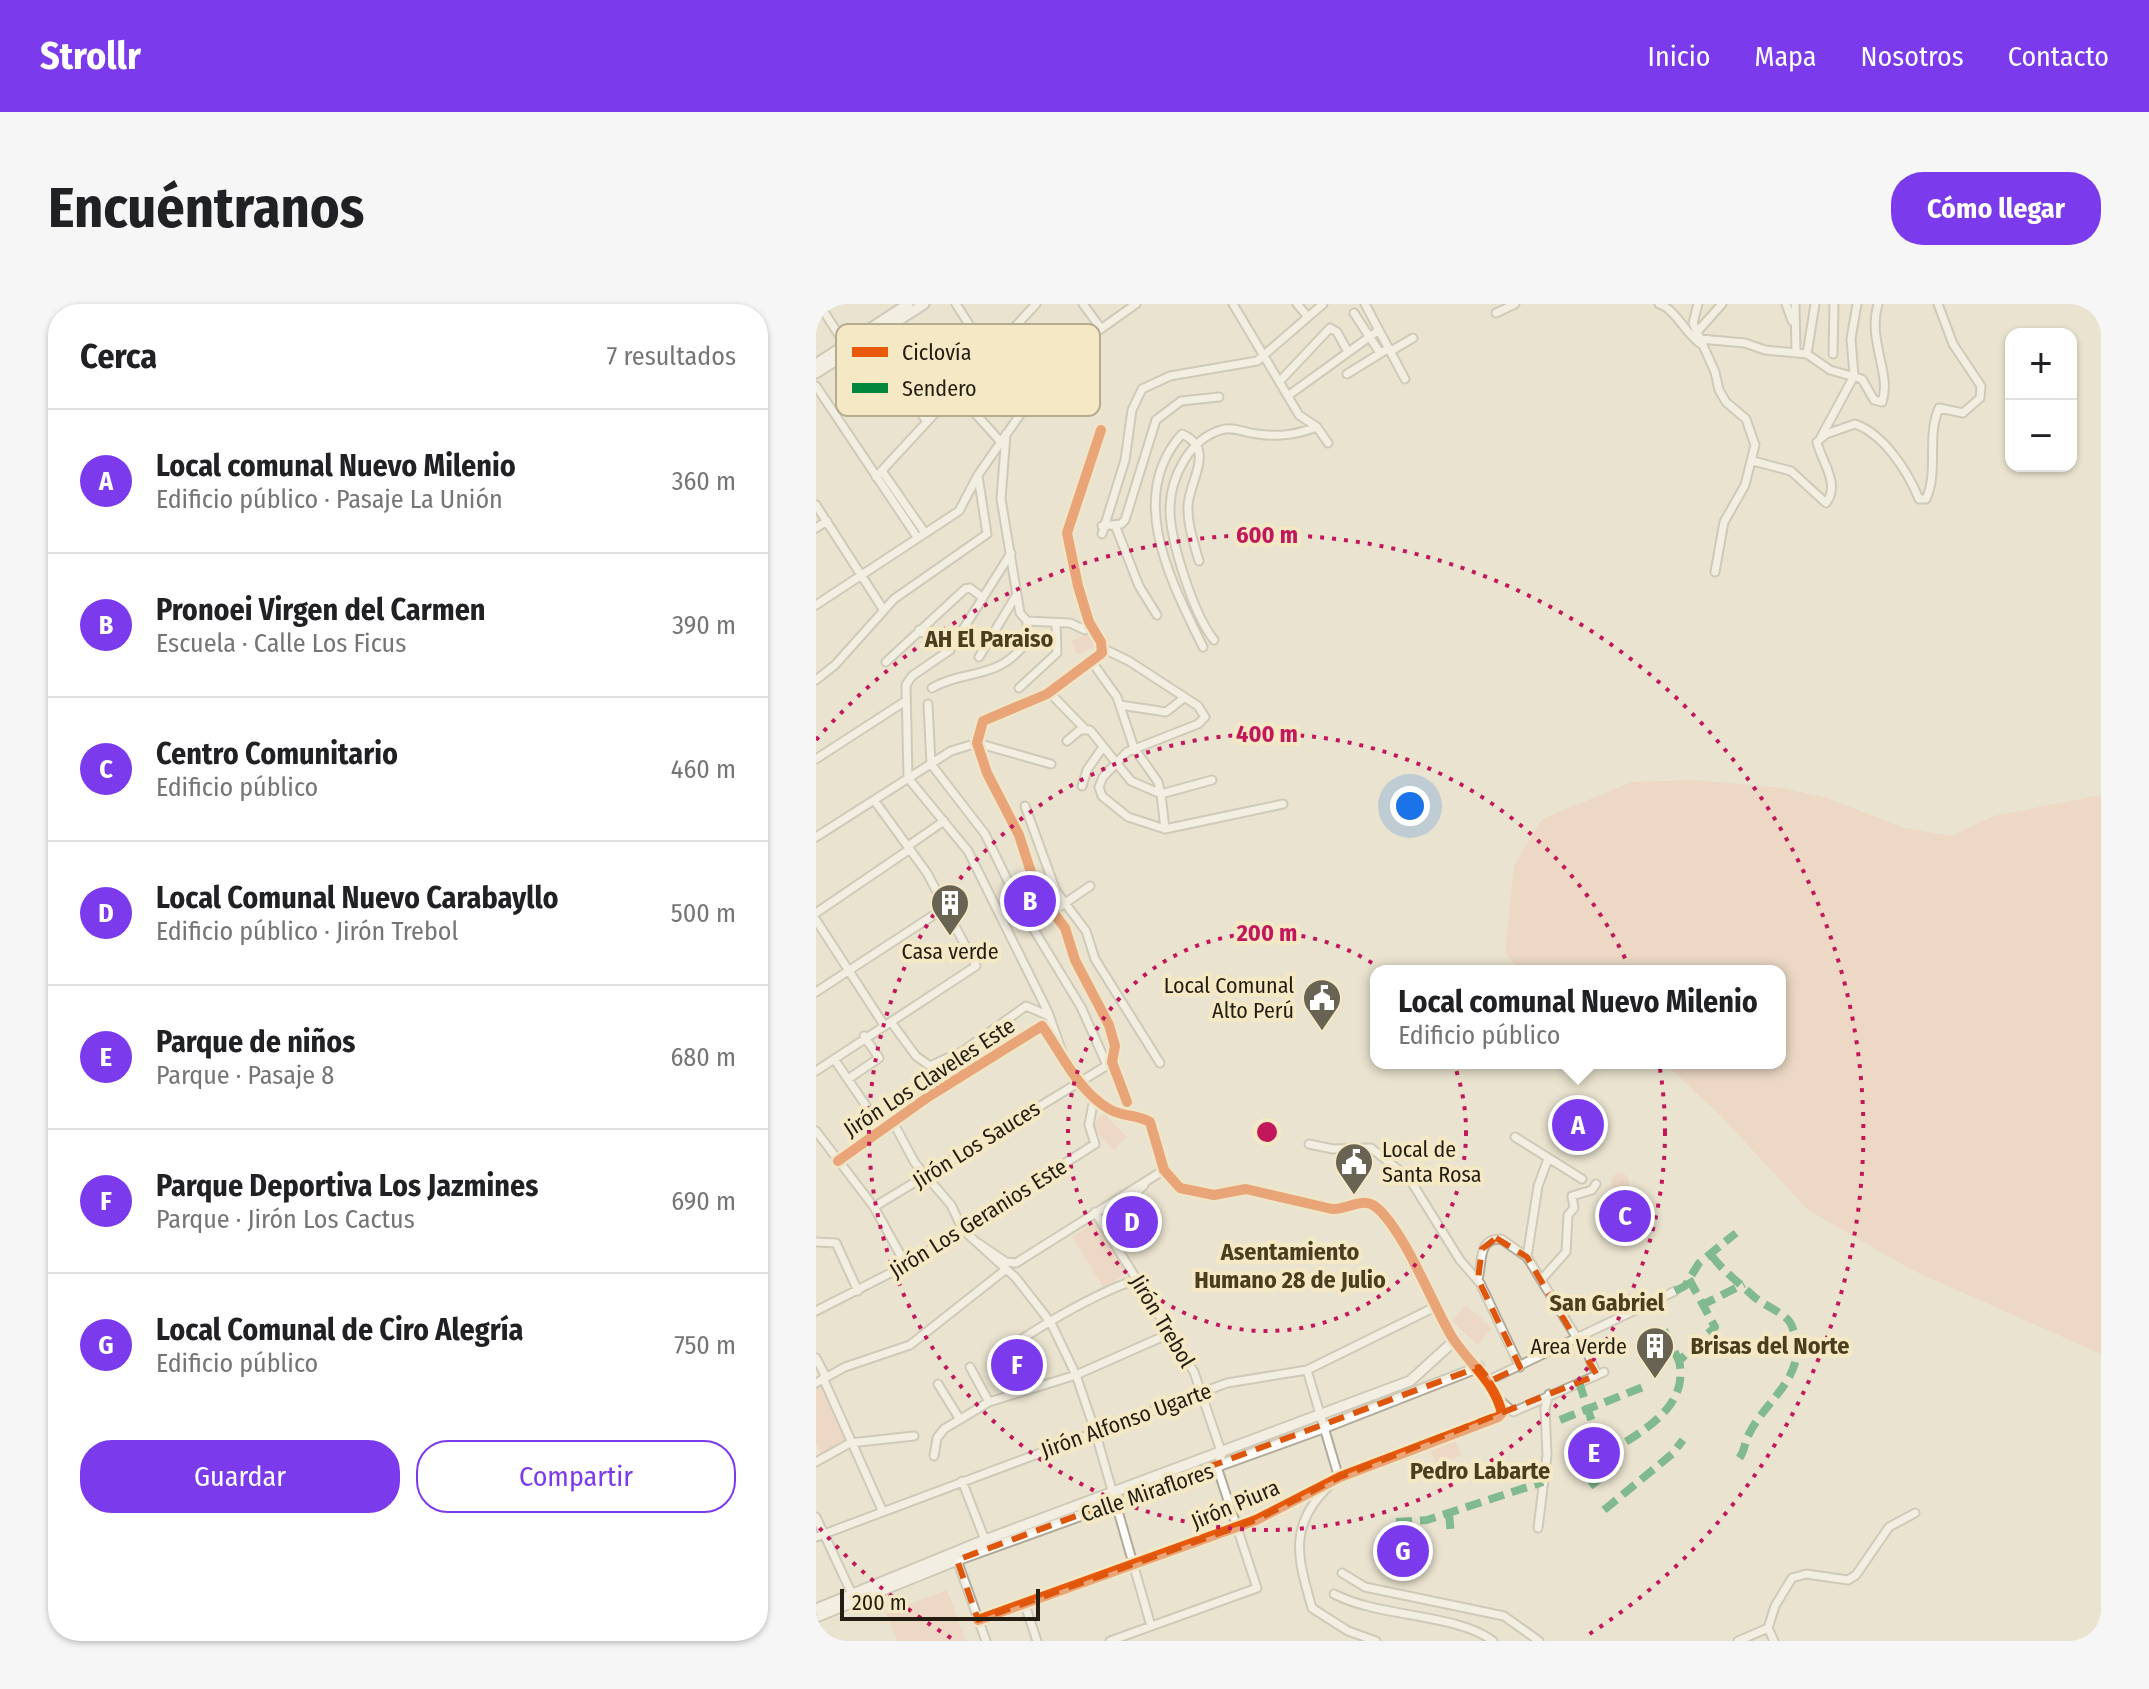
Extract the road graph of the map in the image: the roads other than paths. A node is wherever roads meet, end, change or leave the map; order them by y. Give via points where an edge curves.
1 (819, 304) edge
2 (908, 304) edge
3 (924, 304) edge
4 (956, 304) edge
5 (1036, 304) edge
6 (1083, 304) edge
7 (1136, 304) edge
8 (1233, 304) edge
9 (1297, 304) edge
10 (1323, 304) edge
11 (1365, 304) edge
12 (1515, 304) edge
13 (1659, 304) edge
14 (1698, 304) edge
15 (1722, 304) edge
16 (1786, 304) edge
17 (1795, 304) edge
18 (1815, 304) edge
19 (1834, 304) edge
20 (1857, 304) edge
21 (1878, 304) edge
22 (1938, 304) edge
23 (1354, 313) dead end
24 (1496, 313) dead end
25 (1308, 317) junction
26 (880, 324) edge
27 (893, 324) edge
28 (969, 324) edge
29 (1017, 324) edge
30 (1098, 324) edge
31 (1100, 327) edge
32 (1379, 330) junction
33 (836, 331) edge
34 (1795, 331) junction
35 (1370, 338) junction
36 (1413, 338) dead end
37 (1700, 339) junction
38 (1390, 350) junction
39 (1348, 352) junction
40 (1796, 352) junction
41 (1380, 353) junction
42 (836, 354) edge
43 (1807, 354) junction
44 (1833, 354) dead end
45 (1266, 356) junction
46 (836, 357) edge
47 (816, 364) edge
48 (816, 373) edge
49 (1347, 374) dead end
50 (1854, 376) junction
51 (1405, 379) dead end
52 (1280, 381) junction
53 (816, 386) edge
54 (1289, 395) junction
55 (1219, 397) dead end
56 (836, 414) edge
57 (837, 416) edge
58 (923, 416) edge
59 (932, 416) edge
60 (978, 416) edge
61 (1021, 416) edge
62 (927, 422) junction
63 (1317, 427) junction
64 (1101, 430) dead end
65 (1007, 432) junction
66 (1821, 437) junction
67 (1000, 441) junction
68 (1197, 443) junction
69 (1328, 443) dead end
70 (1753, 461) junction
71 (879, 474) junction
72 (978, 475) junction
73 (816, 505) edge
74 (827, 521) junction
75 (1115, 525) junction
76 (816, 528) edge
77 (925, 533) junction
78 (917, 537) junction
79 (1011, 553) junction
80 (1199, 561) dead end
81 (1715, 572) dead end
82 (862, 575) junction
83 (1017, 594) junction
84 (983, 598) junction
85 (816, 605) edge
86 (883, 609) junction
87 (1157, 615) dead end
88 (1027, 621) junction
89 (1056, 624) junction
90 (1092, 627) junction
91 (919, 630) junction
92 (1214, 640) dead end
93 (1203, 647) dead end
94 (1102, 648) junction
95 (950, 650) junction
96 (979, 657) dead end
97 (886, 662) dead end
98 (1092, 662) junction
99 (816, 680) edge
100 (932, 688) dead end
101 (1019, 688) dead end
102 (1049, 692) junction
103 (1184, 698) junction
104 (904, 702) junction
105 (928, 704) dead end
106 (1120, 705) junction
107 (1084, 728) junction
108 (1067, 741) dead end
109 (977, 743) junction
110 (1103, 747) junction
111 (1134, 748) junction
112 (816, 759) edge
113 (1115, 762) junction
114 (931, 764) junction
115 (1051, 764) dead end
116 (1085, 776) junction
117 (908, 778) junction
118 (1212, 780) dead end
119 (1100, 784) junction
120 (1082, 786) dead end
121 (1161, 794) junction
122 (874, 800) junction
123 (1283, 804) dead end
124 (1025, 806) dead end
125 (944, 821) junction
126 (1165, 829) junction
127 (816, 837) edge
128 (909, 848) junction
129 (1090, 886) dead end
130 (1065, 904) junction
131 (946, 907) junction
132 (1052, 912) junction
133 (816, 913) edge
134 (816, 920) edge
135 (848, 971) junction
136 (816, 992) edge
137 (1049, 1016) junction
138 (888, 1023) junction
139 (864, 1036) junction
140 (834, 1059) junction
141 (1065, 1061) junction
142 (1160, 1063) dead end
143 (1110, 1064) junction
144 (816, 1071) edge
145 (848, 1079) junction
146 (1077, 1081) junction
147 (1094, 1098) junction
148 (1127, 1102) dead end
149 (893, 1122) junction
150 (882, 1129) junction
151 (816, 1131) edge
152 (1515, 1137) dead end
153 (825, 1144) junction
154 (1309, 1144) dead end
155 (816, 1149) edge
156 (1548, 1159) junction
157 (838, 1161) junction
158 (1164, 1170) junction
159 (926, 1177) junction
160 (1582, 1179) dead end
161 (1147, 1180) junction
162 (1596, 1184) dead end
163 (874, 1207) junction
164 (1095, 1212) junction
165 (1104, 1226) junction
166 (963, 1230) junction
167 (973, 1241) junction
168 (816, 1242) edge
169 (1527, 1257) junction
170 (906, 1265) junction
171 (1005, 1270) junction
172 (1478, 1279) junction
173 (1138, 1280) junction
174 (1541, 1280) junction
175 (858, 1291) junction
176 (1675, 1291) dead end
177 (1435, 1307) junction
178 (816, 1311) edge
179 (1051, 1323) junction
180 (1171, 1333) junction
181 (1579, 1338) junction
182 (1454, 1341) junction
183 (816, 1358) edge
184 (995, 1363) dead end
185 (970, 1367) dead end
186 (1479, 1367) junction
187 (1520, 1367) junction
188 (1307, 1370) junction
189 (1076, 1375) junction
190 (822, 1379) edge
191 (1489, 1380) junction
192 (938, 1384) dead end
193 (1203, 1391) junction
194 (1549, 1394) junction
195 (1498, 1396) junction
196 (989, 1402) junction
197 (1321, 1415) junction
198 (959, 1418) junction
199 (1323, 1428) junction
200 (1095, 1431) junction
201 (914, 1436) dead end
202 (850, 1443) junction
203 (1222, 1454) junction
204 (934, 1456) dead end
205 (816, 1462) edge
206 (1217, 1467) junction
207 (1340, 1477) junction
208 (962, 1481) junction
209 (1113, 1498) junction
210 (882, 1510) junction
211 (1915, 1513) dead end
212 (816, 1517) edge
213 (1237, 1527) junction
214 (1538, 1528) dead end
215 (820, 1535) edge
216 (985, 1540) junction
217 (957, 1560) junction
218 (1131, 1565) junction
219 (1342, 1573) dead end
220 (851, 1592) junction
221 (1334, 1594) dead end
222 (1024, 1602) junction
223 (816, 1609) edge
224 (816, 1617) edge
225 (978, 1620) junction
226 (1151, 1626) junction
227 (1768, 1628) junction
228 (986, 1641) edge
229 (1037, 1641) edge
230 (1110, 1641) edge
231 (1376, 1641) edge
232 (1493, 1641) edge
233 (1539, 1641) edge
234 (1738, 1641) edge
235 (1774, 1641) edge

1 - 33 street
2 - 26 street
3 - 27 street
4 - 28 street
5 - 29 street
6 - 30 street
7 - 31 street
8 - 45 street
9 - 25 street
10 - 25 street
11 - 32 street
12 - 24 street
13 - 37 street
14 - 37 street via 1693,323
15 - 37 street
16 - 34 street
17 - 34 street
18 - 43 street
19 - 44 street
20 - 50 street via 1851,339
21 - 50 street via 1875,347 1885,381 1882,402
22 - 66 street via 1953,344 1981,386 1980,398 1963,413 1939,408 1930,437 1932,481 1926,499 1919,499 1909,474 1861,426
23 - 35 street
25 - 45 street
32 - 35 street
32 - 38 street
34 - 40 street
35 - 39 street
35 - 41 street
36 - 38 street
37 - 40 street
37 - 70 street via 1722,397 1752,429
38 - 41 street
38 - 51 street
39 - 52 street via 1330,328
39 - 54 street
40 - 43 street
41 - 49 street
42 - 47 street
43 - 50 street via 1830,370
45 - 52 street
45 - 75 street via 1170,376 1142,389 1102,530
46 - 48 street
50 - 66 street
52 - 54 street
53 - 56 street
54 - 63 street via 1299,415
55 - 75 street via 1181,401 1156,420 1125,520
57 - 71 street
58 - 62 street
59 - 62 street
60 - 67 street
61 - 65 street
62 - 71 street
63 - 68 street via 1282,437 1225,428
63 - 69 street
64 - 90 street via 1067,533
65 - 67 street
65 - 79 street via 1001,499
66 - 70 street via 1817,447 1831,485 1826,503 1791,471
67 - 72 street
68 - 80 street via 1201,458 1188,519
68 - 92 street via 1178,472 1170,507 1183,566
68 - 93 street via 1182,434 1174,443 1159,477 1153,514 1170,572
70 - 81 street via 1724,522
71 - 77 street
71 - 78 street
72 - 77 street via 963,507
72 - 86 street via 987,534
73 - 74 street
74 - 76 street
74 - 82 street
75 - 87 street via 1139,586
77 - 78 street
78 - 82 street
79 - 83 street
79 - 84 street
82 - 85 street
82 - 86 street
83 - 88 street
83 - 96 street
84 - 91 street via 967,587
84 - 95 street
86 - 99 street
88 - 89 street
88 - 100 street via 1027,641 1011,657 983,674
89 - 90 street
89 - 101 street via 1057,653
90 - 94 street
91 - 95 street
91 - 97 street
94 - 98 street
94 - 103 street
95 - 104 street via 912,676
98 - 102 street
98 - 106 street
102 - 107 street
102 - 109 street via 983,721
103 - 106 street via 1166,712
103 - 111 street via 1203,712 1204,720
104 - 112 street
104 - 117 street
105 - 114 street
106 - 111 street
107 - 108 street
107 - 110 street
109 - 114 street
109 - 115 street
109 - 132 street via 1019,835 1037,891
110 - 113 street
110 - 116 street
111 - 113 street
111 - 121 street
113 - 119 street
113 - 121 street via 1138,786
114 - 117 street
114 - 143 street via 985,834
116 - 119 street
116 - 120 street
117 - 122 street
117 - 125 street
118 - 121 street
119 - 126 street via 1102,796 1128,817
121 - 126 street
122 - 127 street
122 - 128 street
123 - 126 street
124 - 130 street via 1048,874
125 - 128 street
125 - 137 street via 968,851
128 - 131 street
128 - 133 street
129 - 130 street
130 - 132 street
130 - 142 street via 1086,931 1095,959
131 - 135 street
131 - 138 street via 976,966
132 - 143 street via 1065,928 1075,960 1109,1025 1115,1046
134 - 135 street
135 - 136 street
135 - 138 street
137 - 138 street via 1026,1006 963,1051 930,1066
137 - 141 street
138 - 139 street
139 - 140 street
139 - 145 street via 879,1058
140 - 144 street
140 - 145 street
141 - 146 street
141 - 149 street, Jirón Los Claveles Este via 1040,1026
143 - 146 street, Jirón Los Sauces
143 - 148 street
145 - 150 street
146 - 147 street
146 - 159 street, Jirón Los Sauces
147 - 158 street via 1125,1117 1150,1122
147 - 166 street, Jirón Los Geranios Este via 1089,1125 1095,1144
149 - 150 street, Jirón Los Claveles Este
149 - 159 street
150 - 157 street, Jirón Los Claveles Este
151 - 153 street
152 - 156 street
153 - 155 street, Jirón Los Claveles Este
153 - 157 street
154 - 172 street via 1371,1148 1385,1157 1409,1178 1460,1260
156 - 160 street
156 - 169 street via 1538,1186
157 - 163 street
158 - 161 street
158 - 177 street via 1180,1188 1200,1194 1246,1189 1332,1209 1371,1204 1415,1263
159 - 163 street, Jirón Los Sauces
159 - 166 street via 951,1205
161 - 164 street
161 - 165 street
162 - 174 street via 1573,1194 1566,1252
163 - 170 street
164 - 165 street, Jirón Trebol
164 - 167 street via 1016,1263
165 - 173 street, Jirón Trebol
166 - 167 street
166 - 170 street, Jirón Los Geranios Este
167 - 171 street
168 - 175 street via 836,1243
169 - 172 street via 1501,1239 1489,1241 1482,1249
169 - 174 street
170 - 175 street, Jirón Los Geranios Este
171 - 179 street
171 - 190 street via 910,1345
172 - 187 street
173 - 179 street
173 - 180 street, Jirón Trebol
174 - 181 street
175 - 178 street, Jirón Los Geranios Este
176 - 181 street
177 - 182 street
177 - 188 street, Jirón Alfonso Ugarte
179 - 184 street via 1033,1330
179 - 189 street
180 - 189 street
180 - 193 street, Jirón Trebol
181 - 187 street
181 - 194 street via 1601,1373
182 - 186 street
182 - 197 street, Calle Miraflores via 1417,1378
183 - 190 street
185 - 196 street
186 - 191 street
186 - 199 street, Calle Miraflores
187 - 191 street
188 - 193 street, Jirón Alfonso Ugarte via 1251,1376
188 - 197 street
189 - 196 street
189 - 200 street
190 - 202 street
191 - 195 street
192 - 198 street
193 - 200 street, Jirón Alfonso Ugarte
193 - 203 street, Jirón Trebol
194 - 195 street via 1510,1412
194 - 214 street
195 - 207 street, Jirón Piura via 1502,1413
196 - 198 street
197 - 199 street
197 - 203 street, Calle Miraflores
198 - 204 street via 939,1435
199 - 206 street, Calle Miraflores
199 - 207 street
200 - 208 street, Jirón Alfonso Ugarte
200 - 209 street
201 - 202 street
202 - 205 street
202 - 210 street
203 - 206 street
203 - 209 street, Calle Miraflores
206 - 209 street, Calle Miraflores
206 - 213 street
207 - 213 street, Jirón Piura
207 - 231 street via 1321,1494 1299,1530 1303,1575 1312,1608
208 - 210 street, Jirón Alfonso Ugarte
208 - 216 street
209 - 216 street, Calle Miraflores
209 - 217 street, Calle Miraflores
209 - 218 street
210 - 215 street, Jirón Alfonso Ugarte
211 - 227 street via 1889,1527 1848,1580 1806,1574 1792,1578
212 - 215 street
213 - 218 street, Jirón Piura
213 - 226 street via 1257,1588
215 - 220 street
216 - 220 street, Calle Miraflores
217 - 224 street, Calle Miraflores
217 - 225 street
218 - 222 street, Jirón Piura
218 - 226 street
219 - 233 street via 1365,1587 1507,1617
220 - 223 street, Calle Miraflores
221 - 232 street via 1363,1608 1463,1628
222 - 225 street, Jirón Piura
222 - 229 street
225 - 228 street
226 - 230 street
227 - 234 street
227 - 235 street

